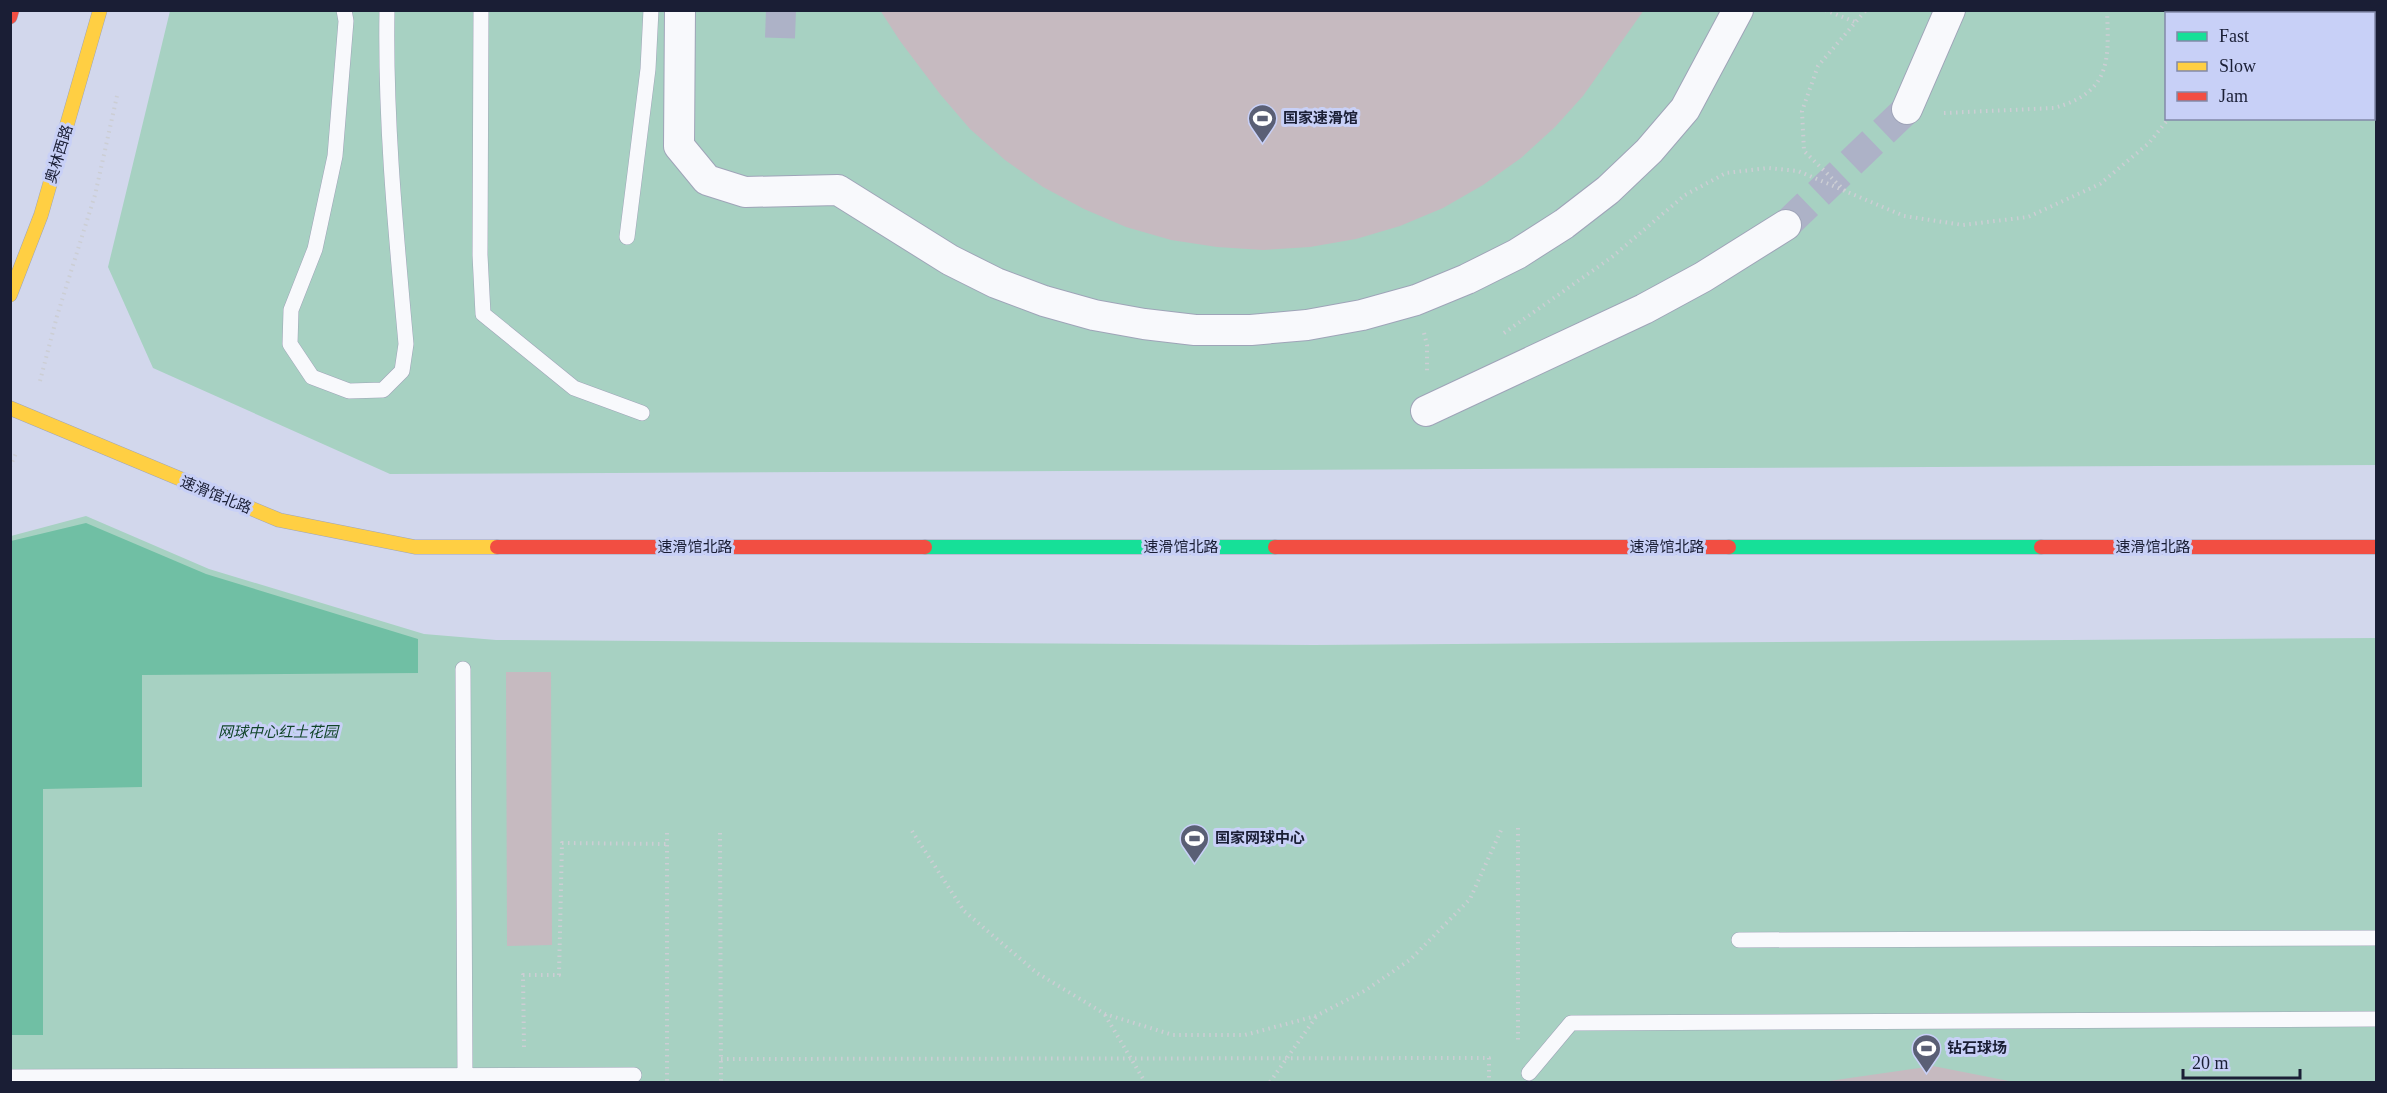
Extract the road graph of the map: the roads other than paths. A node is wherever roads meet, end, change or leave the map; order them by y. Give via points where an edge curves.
1 (12, 10) edge
2 (100, 10) edge
3 (344, 10) edge
4 (387, 10) edge
5 (481, 10) edge
6 (651, 10) edge
7 (680, 10) edge
8 (1738, 10) edge
9 (1950, 10) edge
10 (10, 17) edge
11 (1907, 109) tunnel mouth
12 (1786, 225) tunnel mouth
13 (627, 237) dead end
14 (10, 295) edge
15 (10, 408) edge
16 (1426, 411) road end
17 (642, 413) dead end
18 (2376, 547) edge
19 (463, 669) dead end
20 (2376, 938) edge
21 (1739, 940) dead end
22 (2376, 1019) edge
23 (1528, 1073) dead end
24 (465, 1075) junction
25 (634, 1076) dead end
26 (10, 1077) edge

1 - 10 street
2 - 14 street, 奥林西路 via 41,214
3 - 4 lane via 335,156 315,249 291,310 290,344 312,377 349,391 383,390 402,371 406,344 390,154
5 - 17 lane via 483,314 574,388
6 - 13 lane via 648,69
7 - 8 street via 679,146 707,180 745,192 838,190 950,260 996,283 1094,315 1195,330 1307,325 1362,315 1416,300 1517,254 1608,190 1649,151 1685,109
9 - 11 street
12 - 16 street via 1644,309
15 - 18 street, 速滑馆北路 via 279,520 415,546
19 - 24 lane
20 - 21 lane
22 - 23 lane via 1571,1023
24 - 25 lane
24 - 26 lane

